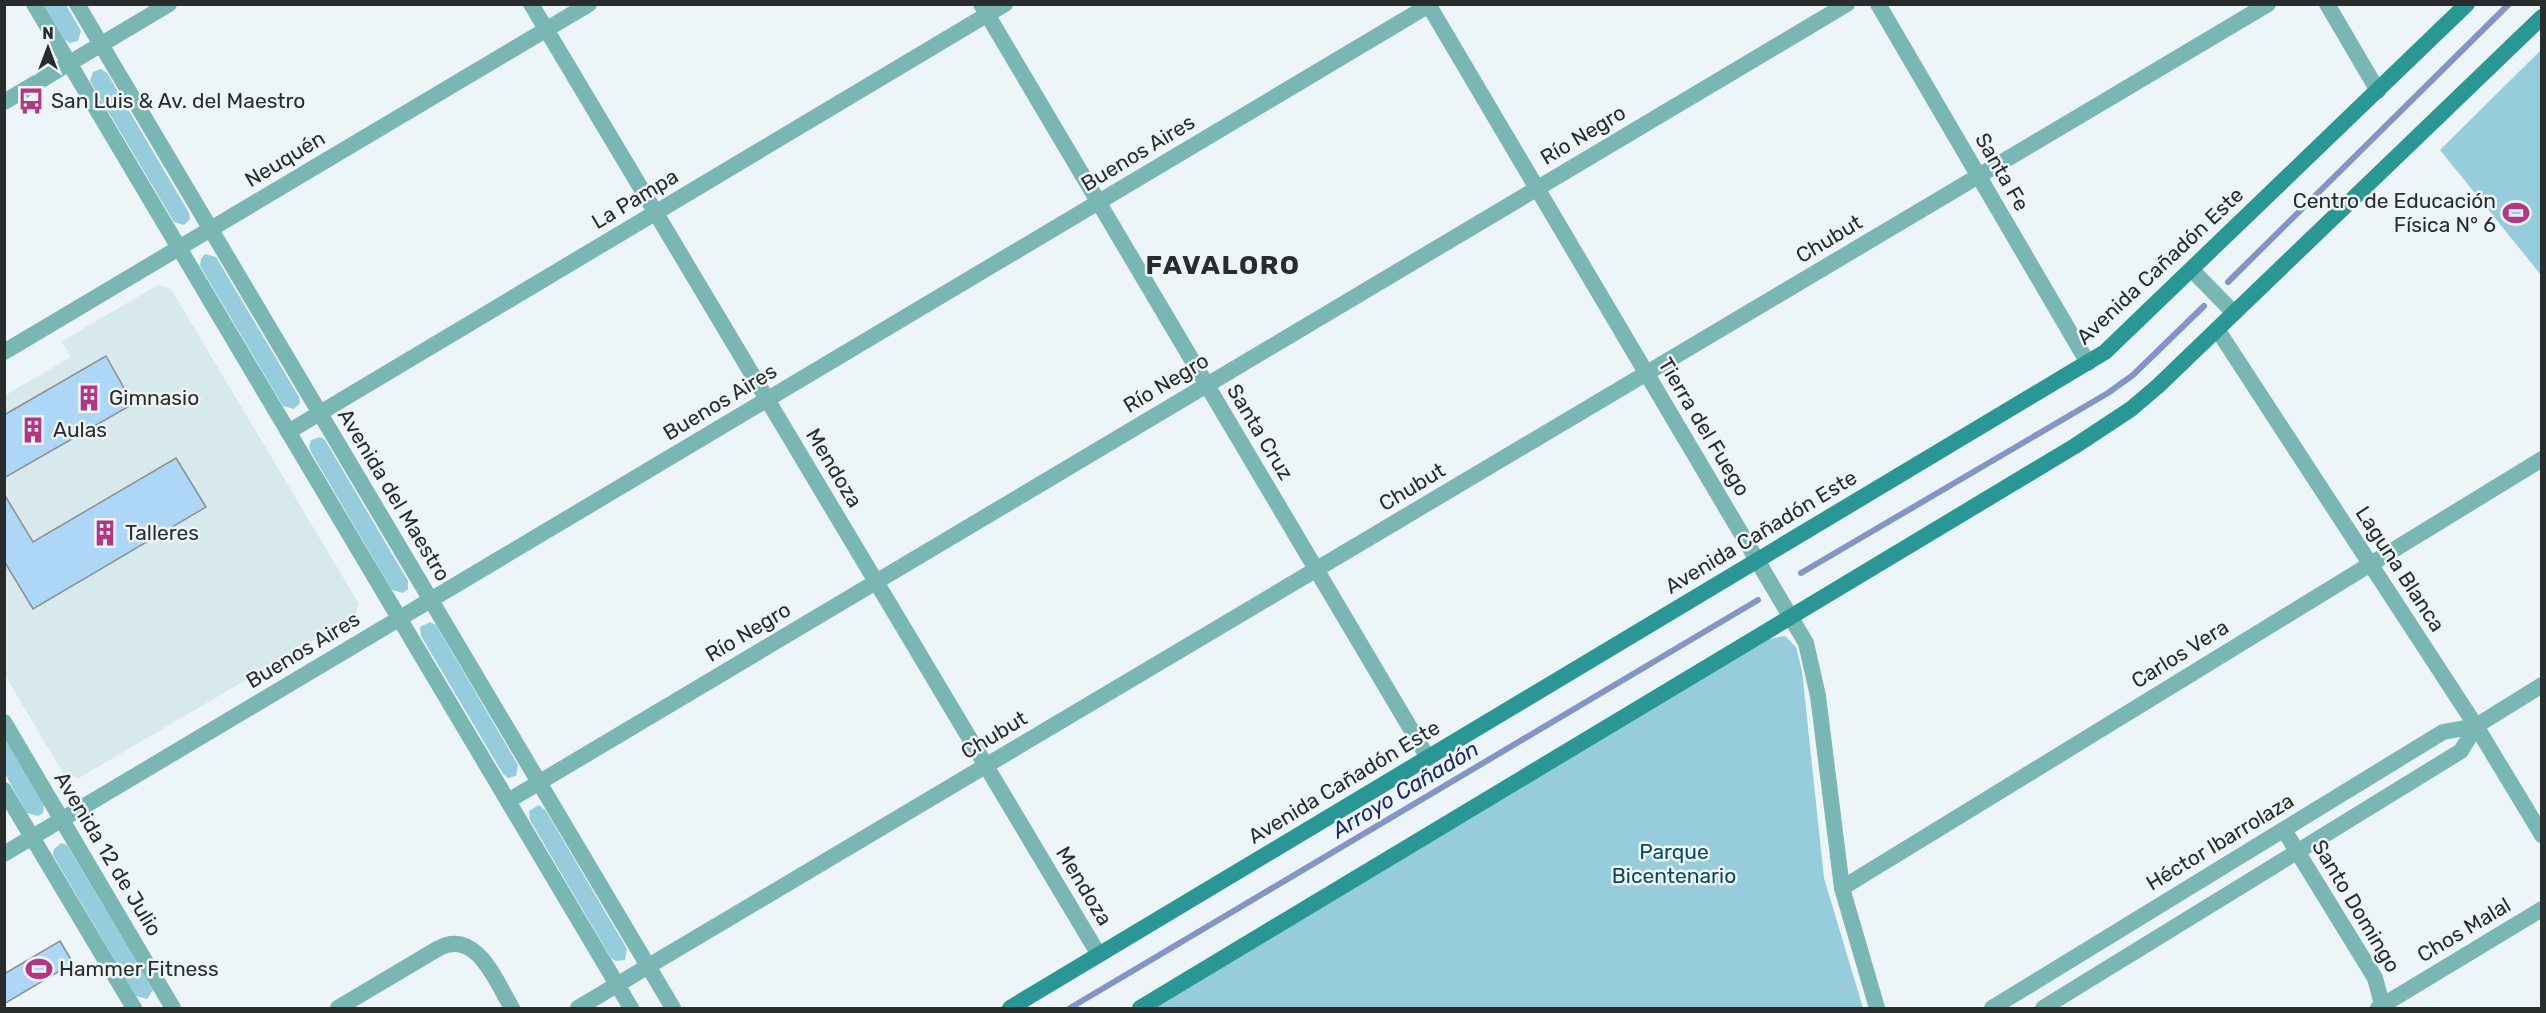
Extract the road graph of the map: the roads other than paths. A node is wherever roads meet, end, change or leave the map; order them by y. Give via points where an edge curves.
1 (34, 4) edge
2 (77, 4) edge
3 (169, 4) edge
4 (531, 4) edge
5 (589, 4) edge
6 (1005, 4) edge
7 (1847, 4) edge
8 (1878, 4) edge
9 (2268, 4) edge
10 (2327, 4) edge
11 (2467, 4) edge
12 (1429, 5) edge
13 (984, 10) edge
14 (2541, 17) edge
15 (546, 30) junction
16 (101, 45) junction
17 (69, 64) junction
18 (2378, 91) junction
19 (4, 102) edge
20 (1978, 177) junction
21 (1537, 189) junction
22 (1098, 203) junction
23 (656, 213) junction
24 (210, 229) junction
25 (179, 248) junction
26 (2192, 270) junction
27 (2234, 313) junction
28 (2217, 329) junction
29 (4, 352) edge
30 (2088, 363) junction
31 (1647, 374) junction
32 (1207, 385) junction
33 (767, 400) junction
34 (319, 413) junction
35 (288, 432) junction
36 (2541, 459) edge
37 (1757, 561) junction
38 (2370, 564) junction
39 (1316, 570) junction
40 (876, 582) junction
41 (431, 600) junction
42 (1793, 616) junction
43 (399, 619) junction
44 (2541, 685) edge
45 (4, 722) edge
46 (2476, 726) junction
47 (1428, 758) junction
48 (986, 766) junction
49 (539, 783) junction
50 (4, 790) edge
51 (507, 801) junction
52 (62, 820) junction
53 (2284, 830) junction
54 (2541, 835) edge
55 (32, 837) junction
56 (2297, 852) junction
57 (4, 854) edge
58 (1842, 888) junction
59 (2541, 909) edge
60 (1099, 955) junction
61 (649, 967) junction
62 (617, 986) junction
63 (168, 1007) edge
64 (134, 1008) edge
65 (338, 1008) edge
66 (512, 1008) edge
67 (578, 1008) edge
68 (631, 1008) edge
69 (674, 1008) edge
70 (1010, 1008) edge
71 (1140, 1008) edge
72 (1877, 1008) edge
73 (1992, 1008) edge
74 (2043, 1008) edge
75 (2381, 1008) edge

1 - 17 street
2 - 16 street, Avenida del Maestro
3 - 16 street
4 - 15 street, Mendoza
5 - 15 street, Neuquén
6 - 13 street, La Pampa
7 - 21 street, Río Negro
8 - 20 street, Santa Fe
9 - 20 street, Chubut
10 - 18 street
11 - 18 main road, Avenida Cañadón Este
12 - 21 street, Tierra del Fuego
12 - 22 street, Buenos Aires
13 - 22 street, Santa Cruz
13 - 23 street, La Pampa
14 - 27 main road
15 - 23 street, Mendoza
15 - 24 street, Neuquén
16 - 17 street
16 - 24 street, Avenida del Maestro
17 - 19 street
17 - 25 street
18 - 26 main road, Avenida Cañadón Este
20 - 30 street, Santa Fe
20 - 31 street, Chubut
21 - 31 street, Tierra del Fuego
21 - 32 street, Río Negro
22 - 32 street, Santa Cruz
22 - 33 street, Buenos Aires
23 - 33 street, Mendoza
23 - 34 street, La Pampa
24 - 25 street, Neuquén
24 - 34 street, Avenida del Maestro
25 - 29 street, Neuquén
25 - 35 street
26 - 27 street
26 - 30 main road, Avenida Cañadón Este via 2122,337
27 - 28 main road
28 - 38 street, Laguna Blanca
28 - 42 main road via 2158,386 2103,428
30 - 37 main road, Avenida Cañadón Este
31 - 37 street, Tierra del Fuego
31 - 39 street, Chubut
32 - 39 street, Santa Cruz
32 - 40 street, Río Negro
33 - 40 street, Mendoza
33 - 41 street, Buenos Aires
34 - 35 street, La Pampa
34 - 41 street, Avenida del Maestro
35 - 43 street
36 - 38 street, Carlos Vera
37 - 42 street, Tierra del Fuego
37 - 47 main road, Avenida Cañadón Este
38 - 46 street, Laguna Blanca
38 - 58 street, Carlos Vera
39 - 47 street, Santa Cruz
39 - 48 street, Chubut
40 - 48 street, Mendoza
40 - 49 street, Río Negro
41 - 43 street, Buenos Aires
41 - 49 street, Avenida del Maestro
42 - 58 street, Tierra del Fuego via 1806,643 1815,677
42 - 71 main road
43 - 51 street
43 - 52 street, Buenos Aires
44 - 46 street, Héctor Ibarrolaza
45 - 52 street, Avenida 12 de Julio
46 - 53 street, Héctor Ibarrolaza via 2443,732
46 - 54 street, Laguna Blanca
46 - 56 street, Héctor Ibarrolaza via 2461,751
47 - 60 main road, Avenida Cañadón Este
48 - 60 street, Mendoza
48 - 61 street, Chubut
49 - 51 street, Río Negro
49 - 61 street, Avenida del Maestro
50 - 55 street
51 - 62 street
52 - 55 street, Buenos Aires
52 - 63 street, Avenida 12 de Julio
53 - 56 street, Santo Domingo
53 - 73 street, Héctor Ibarrolaza
55 - 57 street, Buenos Aires
55 - 64 street
56 - 74 street, Héctor Ibarrolaza
56 - 75 street, Santo Domingo via 2375,978
58 - 72 street, Tierra del Fuego
59 - 75 street, Chos Malal
60 - 70 main road, Avenida Cañadón Este
61 - 62 street, Chubut
61 - 69 street, Avenida del Maestro
62 - 67 street, Chubut
62 - 68 street
65 - 66 street via 444,945 457,943 478,954

